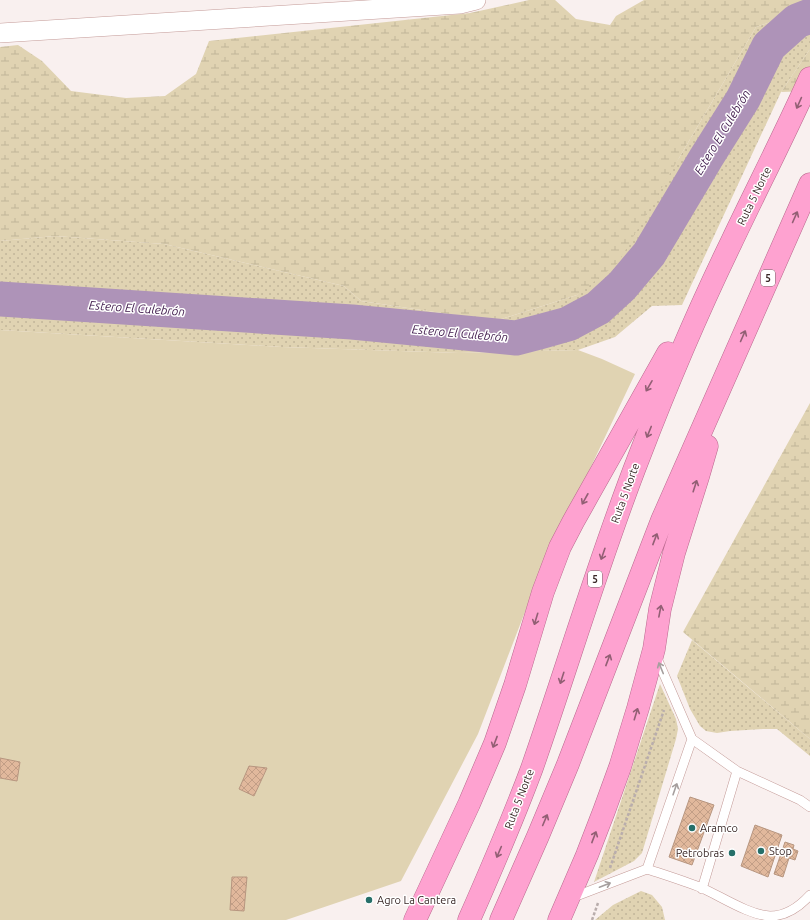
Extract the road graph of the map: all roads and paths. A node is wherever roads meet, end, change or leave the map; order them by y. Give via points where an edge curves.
1 (476, 0) edge
2 (0, 33) edge
3 (810, 78) edge
4 (810, 184) edge
5 (731, 242) junction
6 (727, 372) junction
7 (654, 649) junction
8 (670, 690) junction
9 (692, 739) junction
10 (737, 771) junction
11 (810, 807) edge
12 (647, 869) junction
13 (604, 886) junction
14 (702, 889) junction
15 (810, 895) edge
16 (568, 899) junction
17 (415, 920) edge
18 (469, 920) edge
19 (501, 920) edge
20 (559, 920) edge
21 (592, 920) edge

1 - 2 street via 460,4
3 -> 5 highway, Ruta 5 Norte / 5
6 -> 4 highway, 5
5 -> 17 highway via 610,454 560,548 543,592 495,743
5 -> 18 highway, Ruta 5 Norte / 5 via 691,329 641,450 603,553 531,770 504,841
7 -> 6 highway via 660,609 674,553
19 -> 6 highway, 5 via 568,764 662,520
8 -> 7 lane
16 -> 7 highway via 620,767
8 - 9 lane
8 - 13 path
9 - 10 lane
12 -> 9 lane
10 - 11 lane
10 - 14 lane
13 -> 12 lane
12 - 14 lane
13 - 16 lane
13 - 21 path
14 - 15 lane via 749,910 770,916 796,908
16 - 20 highway

